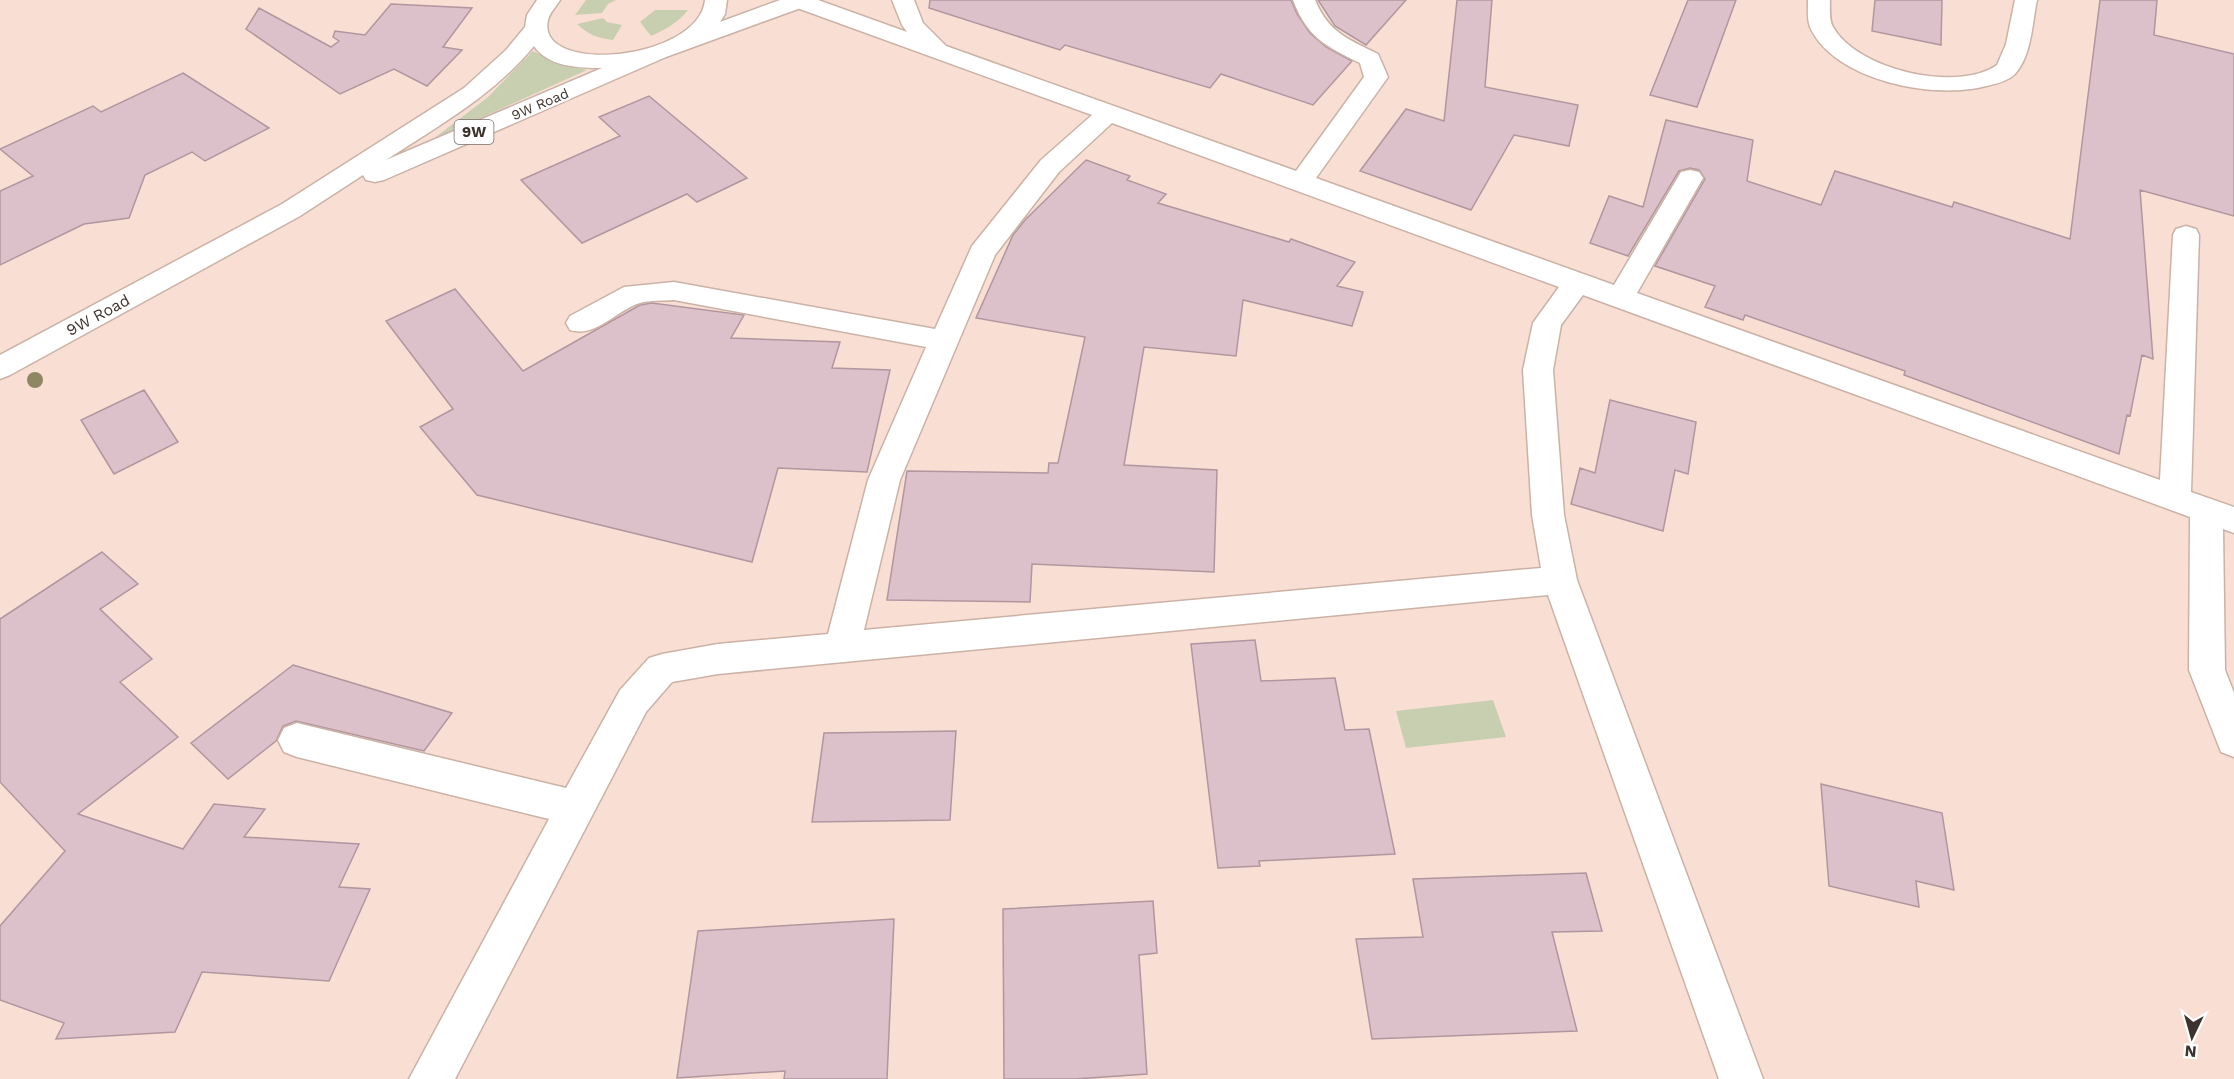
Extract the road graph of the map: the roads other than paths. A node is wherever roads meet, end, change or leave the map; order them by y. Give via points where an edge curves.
1 (716, 0) edge
2 (799, 0) edge
3 (903, 0) edge
4 (1304, 0) edge
5 (1819, 0) edge
6 (2026, 0) edge
7 (547, 1) edge
8 (536, 28) junction
9 (938, 51) junction
10 (664, 52) junction
11 (1109, 113) junction
12 (1690, 178) dead end
13 (1300, 183) junction
14 (291, 210) junction
15 (2186, 235) dead end
16 (1578, 283) junction
17 (1620, 298) junction
18 (580, 322) dead end
19 (942, 340) junction
20 (0, 368) edge
21 (2205, 509) edge
22 (1560, 580) junction
23 (842, 648) junction
24 (297, 740) dead end
25 (2234, 740) edge
26 (575, 808) junction
27 (431, 1079) edge
28 (1741, 1079) edge

1 - 10 street, 9W Road / 9W via 715,9 697,34
2 - 9 street
2 - 10 street, 9W Road / 9W
3 - 9 street via 913,25
4 - 13 street via 1311,21 1324,34 1370,59 1376,77
5 - 6 street via 1822,29 1852,57 1904,78 1937,84 1967,84 1991,78 2007,67
7 - 8 street, 9W Road / 9W via 539,12
8 - 10 street, 9W Road / 9W via 543,43 575,59 606,62
8 - 14 street, 9W Road / 9W via 514,55 472,93
9 - 11 street
10 - 14 street, 9W Road / 9W
11 - 13 street
11 - 19 street via 1050,166 982,252
12 - 17 street
13 - 16 street
14 - 20 street, 9W Road / 9W
15 - 21 street
16 - 17 street
16 - 22 street via 1547,323 1538,370 1548,514
17 - 21 street
18 - 19 street via 634,294 674,291
19 - 23 street via 884,480
21 - 25 street via 2207,670
22 - 23 street
22 - 28 street
23 - 26 street via 718,659 662,669 633,700
24 - 26 street
26 - 27 street

